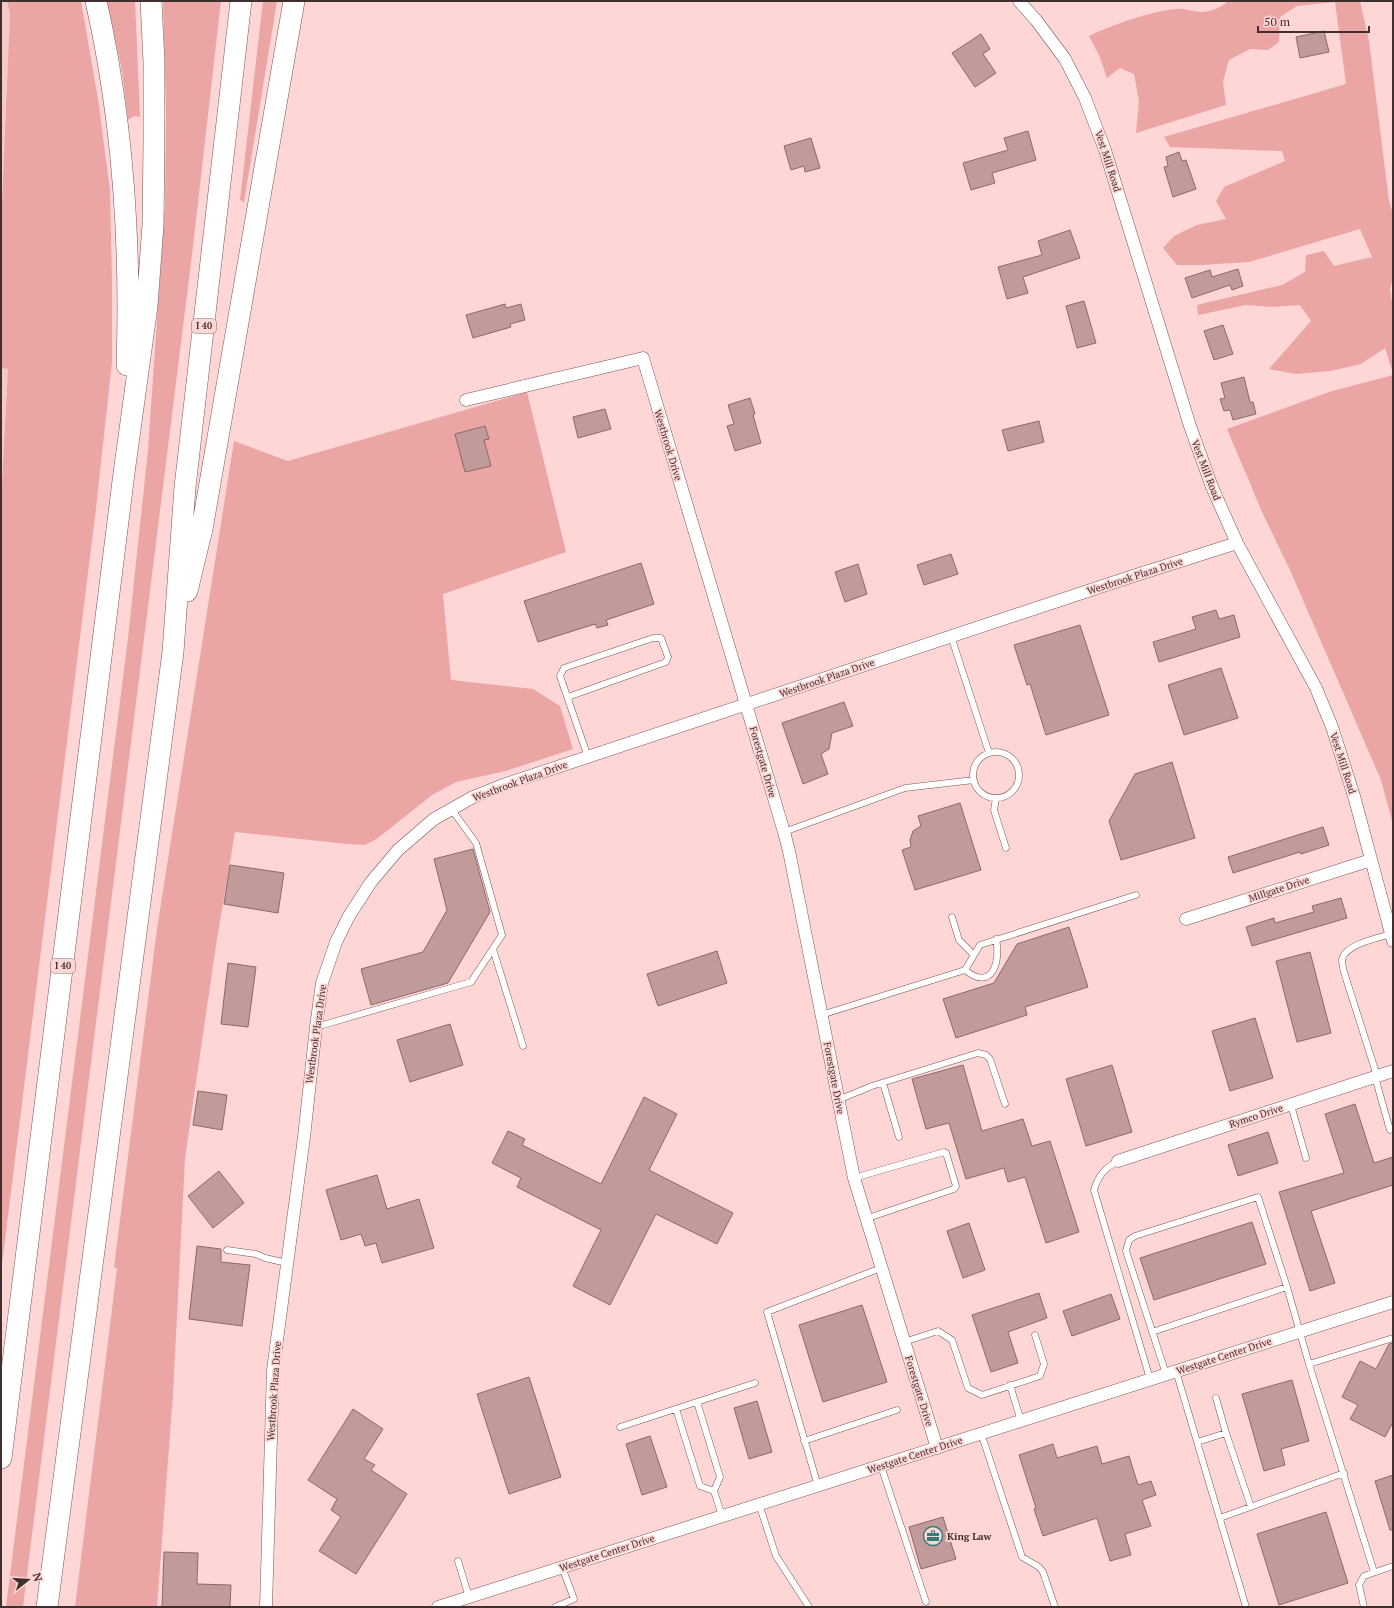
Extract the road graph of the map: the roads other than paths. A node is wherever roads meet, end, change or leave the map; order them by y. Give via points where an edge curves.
1 (96, 1) edge
2 (151, 1) edge
3 (241, 1) edge
4 (1019, 1) edge
5 (294, 3) edge
6 (466, 400) dead end
7 (124, 473) junction
8 (1237, 543) junction
9 (951, 636) junction
10 (173, 652) junction
11 (568, 697) junction
12 (747, 705) junction
13 (989, 752) junction
14 (588, 757) junction
15 (974, 780) junction
16 (996, 798) junction
17 (452, 810) junction
18 (784, 832) junction
19 (1006, 848) dead end
20 (1371, 860) junction
21 (1136, 895) dead end
22 (952, 917) dead end
23 (1186, 919) dead end
24 (1392, 936) edge
25 (996, 940) junction
26 (493, 949) junction
27 (974, 955) junction
28 (965, 970) junction
29 (821, 1015) junction
30 (316, 1027) junction
31 (523, 1046) dead end
32 (1393, 1071) edge
33 (1376, 1077) junction
34 (883, 1083) junction
35 (838, 1100) junction
36 (1005, 1104) dead end
37 (1290, 1105) junction
38 (1390, 1130) dead end
39 (899, 1137) dead end
40 (1306, 1158) dead end
41 (1118, 1161) joint
42 (854, 1178) junction
43 (865, 1219) junction
44 (227, 1250) dead end
45 (287, 1263) junction
46 (880, 1268) junction
47 (1287, 1288) junction
48 (1393, 1302) edge
49 (1152, 1332) junction
50 (1299, 1332) junction
51 (1035, 1335) dead end
52 (1393, 1338) edge
53 (904, 1342) junction
54 (1309, 1364) junction
55 (1171, 1373) junction
56 (1150, 1380) junction
57 (755, 1383) dead end
58 (1010, 1386) junction
59 (1216, 1398) dead end
60 (697, 1402) junction
61 (676, 1409) junction
62 (897, 1410) dead end
63 (1021, 1421) junction
64 (620, 1427) dead end
65 (1226, 1433) junction
66 (981, 1434) junction
67 (804, 1441) junction
68 (1197, 1442) junction
69 (937, 1448) junction
70 (1, 1458) edge
71 (881, 1466) junction
72 (1344, 1473) junction
73 (818, 1486) junction
74 (714, 1491) junction
75 (759, 1504) junction
76 (1251, 1507) junction
77 (722, 1516) junction
78 (1220, 1518) junction
79 (458, 1561) dead end
80 (1393, 1566) edge
81 (562, 1567) junction
82 (1374, 1572) junction
83 (469, 1597) junction
84 (926, 1602) dead end
85 (458, 1604) edge
86 (47, 1607) edge
87 (266, 1607) edge
88 (438, 1607) edge
89 (555, 1607) edge
90 (809, 1607) edge
91 (1055, 1607) edge
92 (1246, 1607) edge
93 (1364, 1607) edge

1 - 7 highway via 110,69 123,177 128,335
2 - 7 highway, I 40 via 154,62 151,266
3 - 10 highway, I 40 via 185,487
4 - 8 street, Vest Mill Road via 1065,59 1086,98 1106,150 1190,426 1212,487
5 - 10 highway via 202,529
6 - 12 street, Westbrook Drive via 643,358
7 - 70 highway, I 40
8 - 9 street, Westbrook Plaza Drive
8 - 20 street, Vest Mill Road via 1316,688 1332,727
9 - 12 street, Westbrook Plaza Drive
9 - 13 lane
10 - 86 highway, I 40
11 - 11 lane via 560,676 564,668 653,638 661,638 668,657 666,662
11 - 14 lane
12 - 14 street, Westbrook Plaza Drive
12 - 18 street, Forestgate Drive
13 - 15 lane via 977,762
13 - 16 lane via 1005,753 1016,763 1019,770 1020,777 1014,791 1008,796
14 - 17 street, Westbrook Plaza Drive via 503,785 473,797
15 - 16 lane via 986,796
15 - 18 lane via 905,788
16 - 19 lane via 994,810
17 - 26 lane via 476,843 502,935
17 - 30 street, Westbrook Plaza Drive via 434,819 398,850 370,882 336,942 322,983
18 - 29 street, Forestgate Drive
20 - 23 street, Millgate Drive
20 - 24 street, Vest Mill Road
21 - 25 lane
22 - 27 lane via 959,940
24 - 33 lane via 1355,946 1346,951 1342,960
25 - 27 lane via 980,945
25 - 28 lane via 998,958 990,974 978,978
26 - 30 lane via 471,982
26 - 31 lane
27 - 28 lane
28 - 29 lane
29 - 35 street, Forestgate Drive
30 - 45 street, Westbrook Plaza Drive
32 - 33 street, Rymco Drive
33 - 37 street, Rymco Drive
33 - 38 lane
34 - 35 lane
34 - 36 lane via 978,1053 990,1059
34 - 39 lane
35 - 42 street, Forestgate Drive
37 - 40 lane
37 - 41 street, Rymco Drive
41 - 56 lane via 1101,1173 1094,1190
42 - 43 street, Forestgate Drive
42 - 43 lane via 944,1152 956,1186 951,1190
43 - 46 street, Forestgate Drive
44 - 45 lane via 256,1254
45 - 87 street, Westbrook Plaza Drive via 273,1370
46 - 53 street, Forestgate Drive
46 - 67 lane via 767,1312
47 - 49 lane
47 - 49 lane via 1258,1197 1136,1236 1129,1240 1126,1250
47 - 50 lane
48 - 50 street, Westgate Center Drive
49 - 55 lane
50 - 54 lane
50 - 55 street, Westgate Center Drive
51 - 58 lane via 1044,1364 1040,1376
52 - 54 lane
53 - 58 lane via 938,1331 952,1340 968,1388 982,1395
53 - 69 street, Forestgate Drive
54 - 72 lane
55 - 56 street, Westgate Center Drive
55 - 68 lane
56 - 63 street, Westgate Center Drive
57 - 60 lane
58 - 63 lane
59 - 65 lane
60 - 61 lane
60 - 74 lane via 720,1477
61 - 64 lane
61 - 74 lane via 700,1486
62 - 67 lane
63 - 66 street, Westgate Center Drive
65 - 68 lane
65 - 76 lane
66 - 69 street, Westgate Center Drive
66 - 91 lane via 1022,1557 1043,1572
67 - 73 lane
68 - 78 lane
69 - 71 street, Westgate Center Drive
71 - 73 street, Westgate Center Drive
71 - 84 lane
72 - 76 lane
72 - 82 lane
73 - 75 street, Westgate Center Drive
74 - 77 lane
75 - 77 street, Westgate Center Drive
75 - 90 lane via 776,1556
76 - 78 lane
77 - 81 street, Westgate Center Drive
78 - 92 lane
79 - 83 lane
80 - 82 lane
81 - 83 street, Westgate Center Drive
81 - 89 lane via 574,1599
82 - 93 lane via 1364,1576 1359,1585
83 - 85 street, Westgate Center Drive
85 - 88 street, Westgate Center Drive

